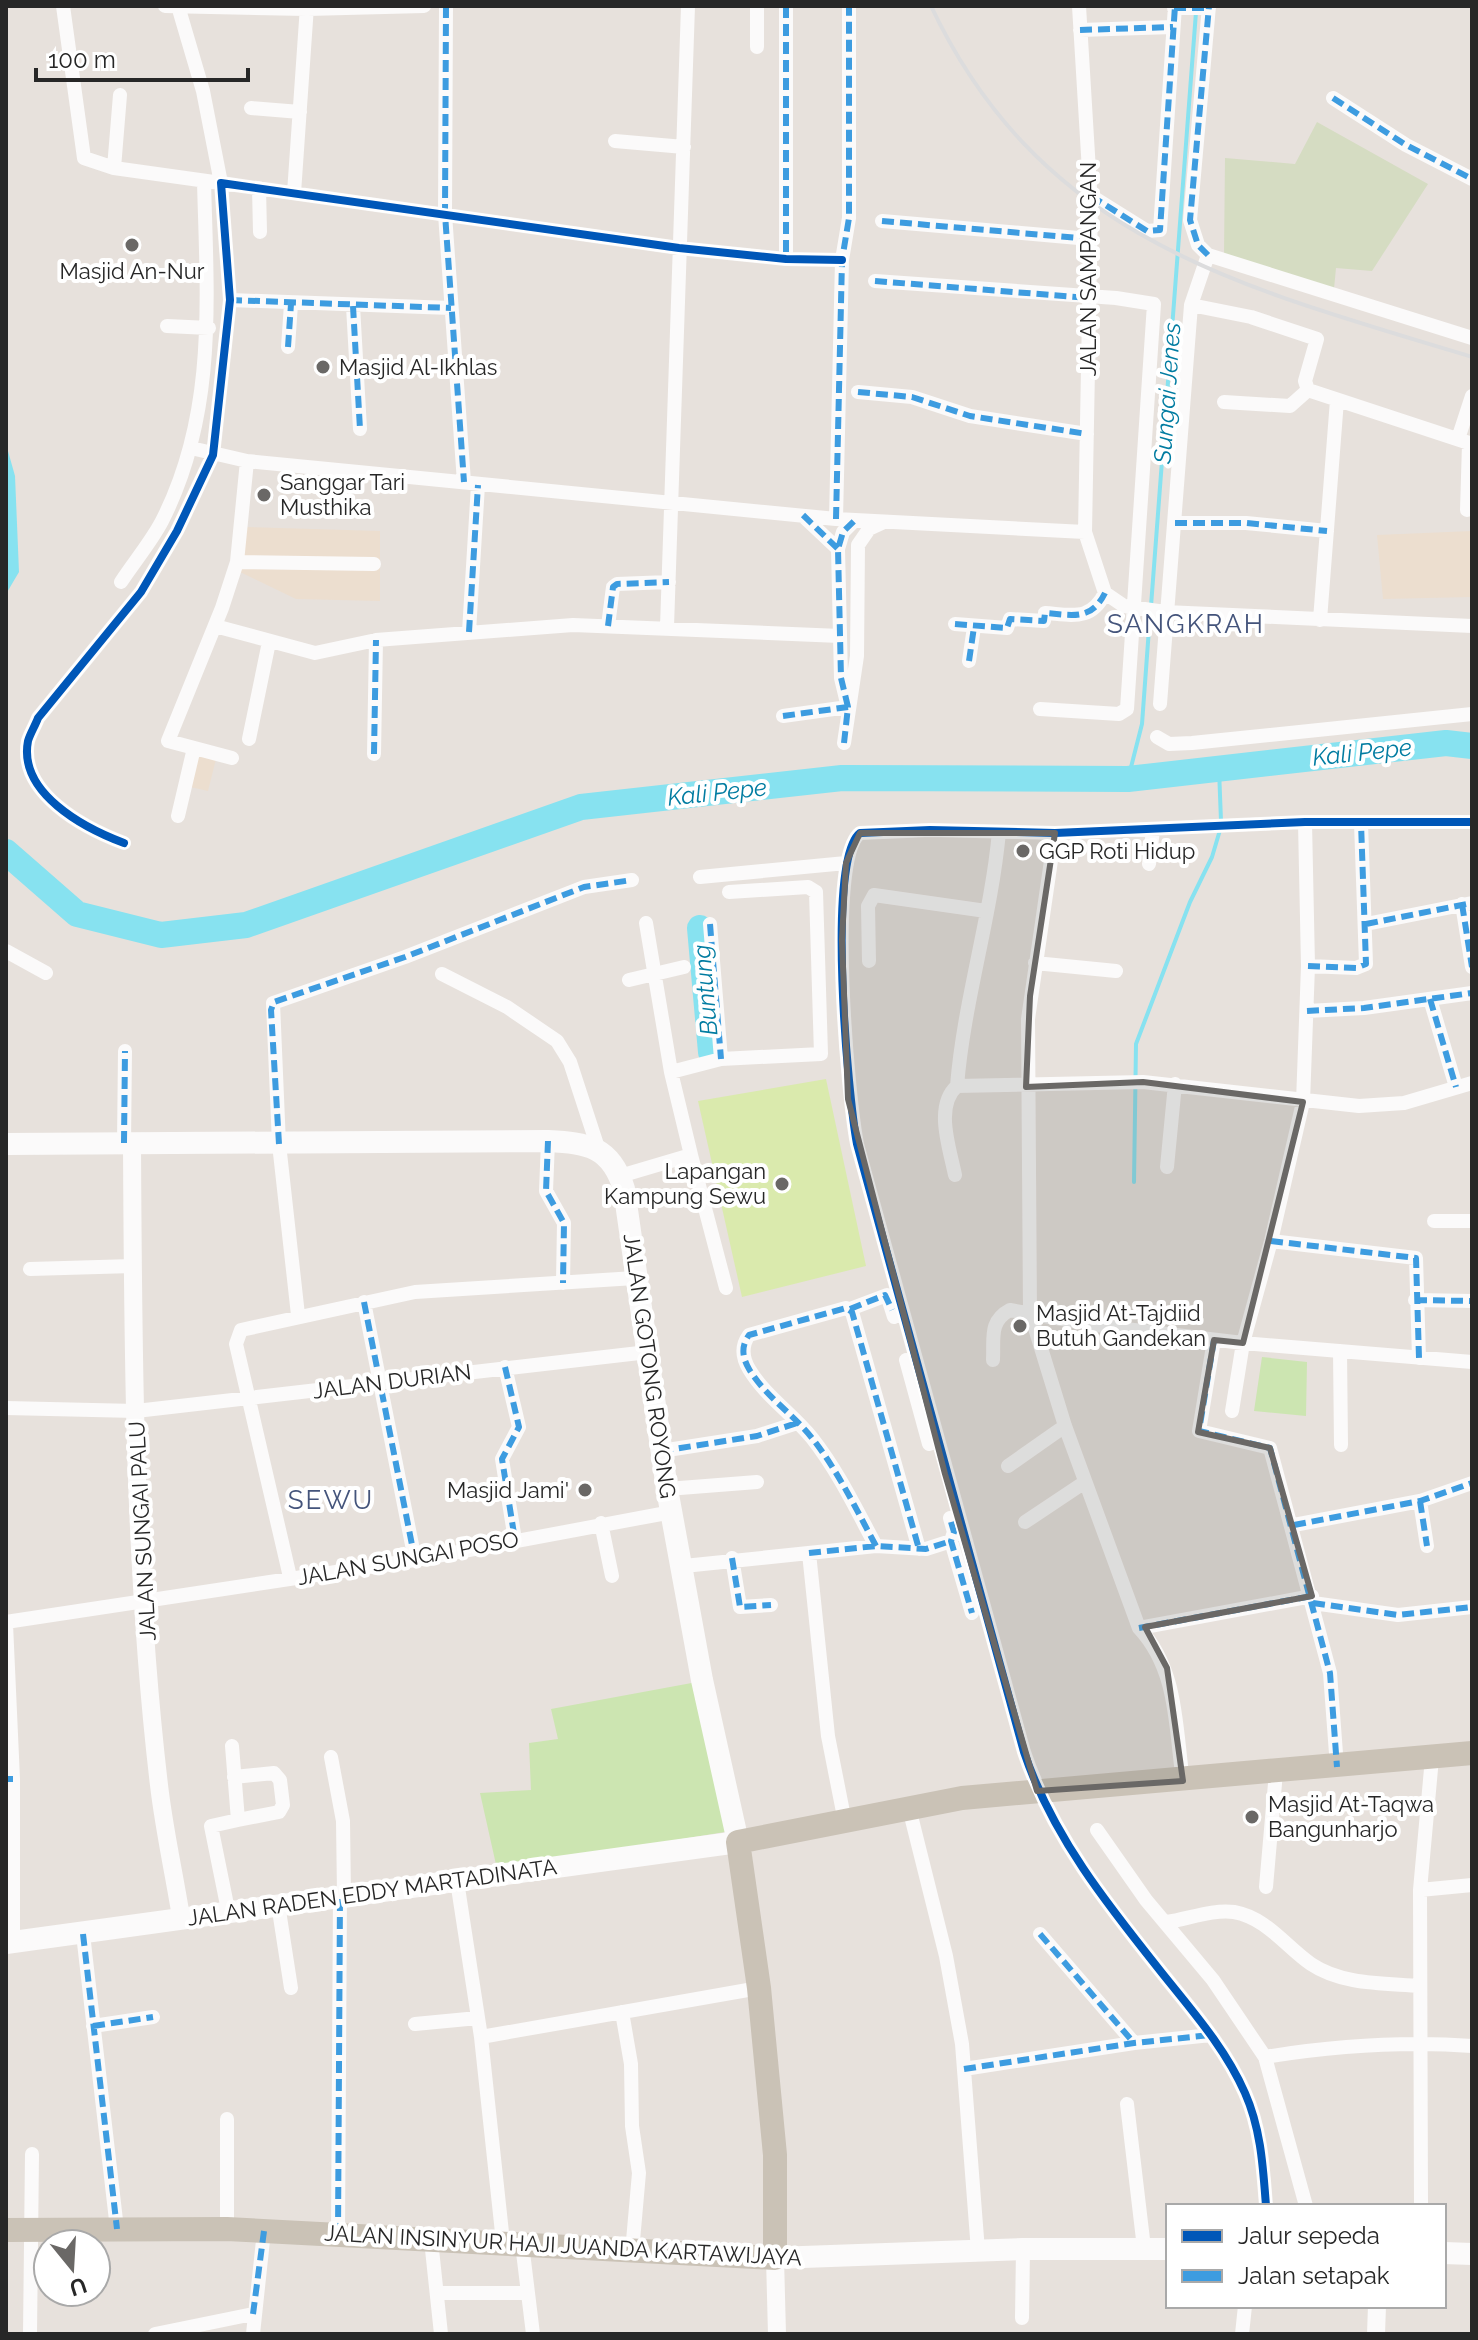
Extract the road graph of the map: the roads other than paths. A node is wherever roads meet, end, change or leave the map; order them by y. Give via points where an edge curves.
1 (63, 6) edge
2 (165, 6) edge
3 (178, 6) edge
4 (424, 6) edge
5 (446, 6) edge
6 (688, 6) edge
7 (757, 6) edge
8 (786, 6) edge
9 (849, 6) edge
10 (1079, 6) edge
11 (1193, 7) edge
12 (307, 8) edge
13 (1173, 27) junction
14 (1080, 30) junction
15 (757, 47) dead end
16 (120, 95) dead end
17 (1333, 98) dead end
18 (251, 108) dead end
19 (300, 112) junction
20 (615, 141) dead end
21 (684, 147) junction
22 (114, 168) junction
23 (1472, 179) edge
24 (204, 182) junction
25 (221, 183) junction
26 (259, 188) junction
27 (294, 193) junction
28 (1091, 196) junction
29 (445, 214) junction
30 (882, 221) dead end
31 (260, 232) dead end
32 (1090, 239) junction
33 (679, 248) junction
34 (1208, 255) junction
35 (786, 259) junction
36 (842, 260) junction
37 (875, 281) dead end
38 (1089, 298) junction
39 (230, 300) junction
40 (291, 304) junction
41 (1191, 305) junction
42 (353, 306) junction
43 (451, 308) junction
44 (167, 326) dead end
45 (209, 328) junction
46 (1472, 338) edge
47 (288, 347) dead end
48 (1308, 390) junction
49 (858, 392) dead end
50 (1472, 396) edge
51 (1337, 400) junction
52 (1224, 402) dead end
53 (360, 429) dead end
54 (1087, 434) junction
55 (1466, 442) edge
56 (191, 448) junction
57 (213, 455) junction
58 (247, 461) junction
59 (471, 484) junction
60 (673, 501) junction
61 (1467, 510) dead end
62 (803, 515) junction
63 (836, 519) junction
64 (855, 520) junction
65 (886, 521) junction
66 (1175, 523) junction
67 (1327, 531) junction
68 (1085, 532) junction
69 (838, 549) junction
70 (237, 562) junction
71 (374, 564) dead end
72 (121, 582) dead end
73 (669, 582) junction
74 (1105, 593) junction
75 (1138, 609) junction
76 (1166, 612) junction
77 (1320, 620) junction
78 (955, 624) dead end
79 (215, 626) junction
80 (608, 626) junction
81 (1472, 626) edge
82 (667, 627) junction
83 (974, 627) junction
84 (469, 632) junction
85 (840, 636) junction
86 (376, 640) junction
87 (269, 642) junction
88 (969, 661) dead end
89 (1160, 704) dead end
90 (848, 707) junction
91 (1040, 709) dead end
92 (1472, 714) edge
93 (783, 716) dead end
94 (1157, 737) dead end
95 (249, 739) dead end
96 (844, 743) dead end
97 (194, 748) junction
98 (374, 754) dead end
99 (232, 758) dead end
100 (178, 816) dead end
101 (1305, 822) junction
102 (1472, 822) edge
103 (1361, 823) junction
104 (1153, 830) junction
105 (999, 832) junction
106 (1055, 833) junction
107 (124, 843) dead end
108 (846, 863) junction
109 (1149, 864) dead end
110 (700, 877) dead end
111 (632, 880) dead end
112 (729, 892) dead end
113 (1467, 903) edge
114 (986, 911) junction
115 (646, 923) dead end
116 (710, 924) dead end
117 (1366, 924) junction
118 (6, 951) edge
119 (869, 961) dead end
120 (1035, 963) junction
121 (1308, 966) junction
122 (684, 967) dead end
123 (1472, 967) edge
124 (1116, 971) dead end
125 (46, 973) dead end
126 (442, 974) dead end
127 (654, 974) junction
128 (629, 980) dead end
129 (1472, 993) edge
130 (1430, 999) junction
131 (1307, 1011) junction
132 (125, 1051) dead end
133 (721, 1059) junction
134 (671, 1072) junction
135 (1472, 1083) edge
136 (1175, 1084) junction
137 (957, 1086) junction
138 (1026, 1087) junction
139 (1456, 1087) junction
140 (1303, 1102) junction
141 (548, 1141) junction
142 (128, 1143) junction
143 (6, 1144) edge
144 (279, 1144) junction
145 (599, 1151) junction
146 (691, 1155) junction
147 (1167, 1167) dead end
148 (955, 1175) dead end
149 (620, 1176) junction
150 (1434, 1221) dead end
151 (1472, 1221) edge
152 (1271, 1241) junction
153 (133, 1266) junction
154 (30, 1269) dead end
155 (635, 1278) junction
156 (563, 1283) junction
157 (726, 1288) dead end
158 (1415, 1300) junction
159 (1472, 1301) edge
160 (364, 1302) junction
161 (850, 1309) junction
162 (1030, 1312) junction
163 (298, 1315) junction
164 (1214, 1340) junction
165 (1243, 1343) junction
166 (1340, 1351) junction
167 (648, 1352) junction
168 (1419, 1358) junction
169 (993, 1360) dead end
170 (1472, 1362) edge
171 (505, 1367) junction
172 (378, 1382) junction
173 (249, 1400) junction
174 (6, 1408) edge
175 (136, 1411) junction
176 (1232, 1411) dead end
177 (797, 1423) junction
178 (1065, 1426) junction
179 (1341, 1445) dead end
180 (661, 1451) junction
181 (1008, 1466) dead end
182 (757, 1482) dead end
183 (1085, 1482) junction
184 (1472, 1483) edge
185 (667, 1489) junction
186 (1420, 1501) junction
187 (672, 1512) junction
188 (1025, 1522) dead end
189 (601, 1523) junction
190 (1294, 1525) junction
191 (515, 1540) junction
192 (951, 1541) junction
193 (876, 1546) junction
194 (1427, 1546) dead end
195 (919, 1549) junction
196 (809, 1553) junction
197 (732, 1558) junction
198 (415, 1560) junction
199 (684, 1566) junction
200 (612, 1576) dead end
201 (290, 1577) junction
202 (1312, 1600) junction
203 (145, 1602) junction
204 (771, 1605) dead end
205 (1472, 1607) edge
206 (972, 1613) dead end
207 (6, 1623) edge
208 (1139, 1628) junction
209 (232, 1746) dead end
210 (9, 1751) edge
211 (1472, 1753) edge
212 (331, 1757) dead end
213 (1432, 1758) junction
214 (1337, 1767) junction
215 (1276, 1772) junction
216 (234, 1777) junction
217 (10, 1779) edge
218 (1183, 1781) junction
219 (1037, 1791) junction
220 (909, 1808) junction
221 (238, 1820) junction
222 (845, 1822) junction
223 (1097, 1830) dead end
224 (738, 1842) junction
225 (457, 1881) junction
226 (1472, 1885) edge
227 (1266, 1887) dead end
228 (1420, 1890) junction
229 (342, 1895) junction
230 (278, 1904) junction
231 (228, 1910) junction
232 (181, 1917) junction
233 (1167, 1922) junction
234 (83, 1934) junction
235 (1040, 1934) dead end
236 (10, 1943) edge
237 (1420, 1986) junction
238 (291, 1988) dead end
239 (759, 1988) junction
240 (622, 2012) junction
241 (153, 2017) dead end
242 (478, 2018) junction
243 (415, 2024) dead end
244 (93, 2026) junction
245 (1211, 2035) junction
246 (481, 2037) junction
247 (1419, 2042) junction
248 (1134, 2043) junction
249 (1472, 2046) edge
250 (1265, 2057) junction
251 (964, 2069) junction
252 (1127, 2104) dead end
253 (227, 2119) dead end
254 (32, 2154) dead end
255 (1266, 2204) edge
256 (1305, 2204) edge
257 (1421, 2204) edge
258 (117, 2229) junction
259 (227, 2229) junction
260 (264, 2231) junction
261 (338, 2235) junction
262 (23, 2244) edge
263 (1144, 2248) junction
264 (1023, 2249) junction
265 (1166, 2249) edge
266 (516, 2251) junction
267 (978, 2251) junction
268 (632, 2252) junction
269 (1446, 2253) edge
270 (1472, 2254) edge
271 (775, 2258) junction
272 (433, 2261) junction
273 (528, 2289) junction
274 (437, 2293) junction
275 (1245, 2308) edge
276 (1377, 2308) edge
277 (253, 2314) junction
278 (1022, 2318) dead end
279 (30, 2334) edge
280 (155, 2334) edge
281 (253, 2334) edge
282 (441, 2334) edge
283 (533, 2334) edge
284 (777, 2334) edge
285 (1242, 2334) edge
286 (1376, 2334) edge

1 - 22 street via 80,151 84,158
2 - 3 street
3 - 12 street
3 - 25 street via 203,91
4 - 12 street
5 - 29 street
6 - 21 street
7 - 15 street
8 - 35 street
9 - 36 street via 849,218
10 - 14 street, JALAN SAMPANGAN
11 - 13 street
11 - 34 street via 1190,220 1198,245
12 - 19 street
13 - 14 street
13 - 28 street via 1160,230 1147,231
14 - 28 street, JALAN SAMPANGAN
16 - 22 street
17 - 23 street
18 - 19 street
19 - 27 street
20 - 21 street
21 - 33 street
22 - 24 street
24 - 25 street
24 - 45 street
25 - 26 street
25 - 39 street
26 - 27 street
26 - 31 street
27 - 29 street
28 - 32 street, JALAN SAMPANGAN
29 - 33 street
29 - 43 street
30 - 32 street
32 - 38 street, JALAN SAMPANGAN
33 - 35 street
33 - 60 street
34 - 41 street
34 - 46 street
35 - 36 street
36 - 63 street
37 - 38 street
38 - 54 street, JALAN SAMPANGAN
38 - 75 street via 1147,301 1156,309
39 - 40 street
39 - 57 street
40 - 42 street
40 - 47 street
41 - 48 street via 1251,317 1317,339 1305,381
41 - 66 street
42 - 43 street
42 - 53 street
43 - 59 street
44 - 45 street
45 - 56 street
48 - 51 street
48 - 52 street via 1290,406
49 - 54 street via 912,397 970,416
50 - 55 street
51 - 55 street
51 - 67 street
54 - 68 street, JALAN SAMPANGAN
55 - 61 street
56 - 57 street
56 - 72 street via 160,525
57 - 58 street
57 - 107 street via 141,592 38,718 28,741 28,761 42,789 82,824
58 - 59 street
58 - 70 street
59 - 60 street
59 - 84 street
60 - 62 street
60 - 73 street
62 - 63 street
62 - 69 street
63 - 64 street
64 - 65 street
64 - 69 street via 843,532
65 - 68 street
65 - 90 street via 869,529 858,545 857,656
66 - 67 street
66 - 76 street
67 - 77 street
68 - 74 street, JALAN SAMPANGAN
69 - 85 street
70 - 71 street
70 - 79 street
73 - 80 street via 617,584
73 - 82 street
74 - 75 street
74 - 83 street via 1098,607 1084,616 1045,613 1044,621 1010,619 1007,628
75 - 76 street
75 - 91 street via 1124,713
76 - 77 street
76 - 89 street
77 - 81 street
78 - 83 street
79 - 87 street
79 - 97 street via 168,739
80 - 82 street
80 - 84 street
82 - 85 street
83 - 88 street
84 - 86 street
85 - 90 street
86 - 87 street via 315,653
86 - 98 street
87 - 95 street
90 - 93 street
90 - 96 street
92 - 94 street via 1192,743 1169,744
97 - 99 street
97 - 100 street
101 - 103 street
101 - 104 street
101 - 121 street
102 - 103 street
103 - 117 street
104 - 106 street
104 - 109 street
105 - 106 street
105 - 108 street via 860,833 850,844
105 - 114 street
106 - 120 street
108 - 110 street
108 - 219 street via 845,1054 857,1144 1006,1695
111 - 144 street via 584,887 274,1002
112 - 133 street via 815,890 821,1054
113 - 117 street
113 - 123 street
114 - 119 street via 874,895 868,906
114 - 137 street
115 - 127 street
116 - 133 street
117 - 121 street via 1364,966
118 - 125 street
120 - 124 street
120 - 138 street
121 - 131 street
122 - 127 street
126 - 145 street via 507,1007 557,1041 580,1086
127 - 128 street
127 - 134 street
129 - 130 street
130 - 131 street
130 - 139 street
131 - 140 street
132 - 142 street
133 - 134 street
134 - 146 street
135 - 139 street
136 - 138 street
136 - 140 street
136 - 147 street
137 - 138 street
137 - 148 street via 949,1093 945,1124
138 - 162 street
139 - 140 street via 1384,1106
140 - 152 street
141 - 144 main road
141 - 145 main road via 586,1143
141 - 156 street via 546,1191 564,1223
142 - 143 main road
142 - 144 main road
142 - 153 street, JALAN SUNGAI PALU
144 - 163 street
145 - 149 main road
146 - 149 street
146 - 157 street
149 - 155 main road, JALAN GOTONG ROYONG
150 - 151 street
152 - 158 street via 1415,1257
152 - 165 street
153 - 154 street
153 - 175 street, JALAN SUNGAI PALU
155 - 156 street
155 - 167 main road, JALAN GOTONG ROYONG
156 - 160 street via 415,1292
158 - 159 street
158 - 168 street
160 - 163 street
160 - 172 street
161 - 177 street via 749,1335 743,1343 750,1371
161 - 192 street via 888,1296 954,1532
161 - 195 street
162 - 164 street
162 - 169 street via 1010,1310 998,1316
162 - 178 street
163 - 173 street via 241,1330 237,1336
164 - 165 street
164 - 190 street via 1199,1431 1268,1445
165 - 166 street
165 - 176 street
166 - 168 street
166 - 179 street
167 - 171 street, JALAN DURIAN
167 - 180 main road, JALAN GOTONG ROYONG
168 - 170 street
171 - 172 street, JALAN DURIAN
171 - 191 street via 519,1427 502,1459
172 - 173 street, JALAN DURIAN
172 - 198 street
173 - 175 street, JALAN DURIAN
173 - 201 street
174 - 175 street, JALAN DURIAN
175 - 203 street, JALAN SUNGAI PALU
177 - 180 street via 757,1436
177 - 193 street via 832,1465
178 - 181 street
178 - 183 street
180 - 185 main road, JALAN GOTONG ROYONG
182 - 185 street
183 - 188 street
183 - 208 street
184 - 186 street
185 - 187 main road, JALAN GOTONG ROYONG
186 - 190 street
186 - 194 street
187 - 189 street, JALAN SUNGAI POSO
187 - 199 main road, JALAN GOTONG ROYONG
189 - 191 street, JALAN SUNGAI POSO
189 - 200 street
190 - 202 street
191 - 198 street, JALAN SUNGAI POSO
192 - 195 street
192 - 206 street
193 - 195 street
193 - 196 street
196 - 197 street
196 - 222 street via 828,1736
197 - 199 street
197 - 204 street via 740,1607
198 - 201 street, JALAN SUNGAI POSO
199 - 224 main road, JALAN GOTONG ROYONG via 702,1680
201 - 203 street, JALAN SUNGAI POSO
202 - 205 street via 1398,1615
202 - 208 street
202 - 214 street via 1330,1673
203 - 207 street, JALAN SUNGAI POSO
203 - 232 street, JALAN SUNGAI PALU via 159,1788
207 - 210 street
208 - 218 street via 1167,1668
209 - 216 street
210 - 217 street
211 - 213 main road
212 - 229 street via 343,1821
213 - 214 main road
213 - 228 street
214 - 215 main road
215 - 218 main road
215 - 227 street
216 - 221 street
216 - 221 street via 274,1773 283,1805 279,1812
217 - 236 street
218 - 219 main road
219 - 220 main road
219 - 245 street via 1114,1912
220 - 222 main road
220 - 251 street via 946,1956
221 - 231 street via 211,1826
222 - 224 main road
223 - 233 street
224 - 225 main road, JALAN RADEN EDDY MARTADINATA
224 - 239 main road
225 - 229 main road, JALAN RADEN EDDY MARTADINATA
225 - 242 street
226 - 228 street
228 - 237 street
229 - 230 main road, JALAN RADEN EDDY MARTADINATA
229 - 261 street
230 - 231 main road, JALAN RADEN EDDY MARTADINATA
230 - 238 street
231 - 232 main road, JALAN RADEN EDDY MARTADINATA
232 - 234 main road, JALAN RADEN EDDY MARTADINATA
233 - 237 street via 1230,1911 1274,1932 1330,1973
233 - 250 street
234 - 236 main road, JALAN RADEN EDDY MARTADINATA
234 - 244 street
235 - 248 street
237 - 247 street
239 - 240 street
239 - 271 main road via 775,2155
240 - 246 street
240 - 268 street via 639,2173
241 - 244 street
242 - 243 street
242 - 246 street
244 - 258 street
245 - 248 street
245 - 255 street via 1245,2093 1259,2131
246 - 266 street
247 - 249 street
247 - 250 street
247 - 257 street
248 - 251 street
250 - 256 street
251 - 267 street
252 - 263 street
253 - 259 street
254 - 262 street via 34,2200
258 - 259 main road, JALAN INSINYUR HAJI JUANDA KARTAWIJAYA
258 - 262 main road, JALAN INSINYUR HAJI JUANDA KARTAWIJAYA
259 - 260 main road, JALAN INSINYUR HAJI JUANDA KARTAWIJAYA
260 - 261 main road, JALAN INSINYUR HAJI JUANDA KARTAWIJAYA
260 - 277 street
261 - 272 main road, JALAN INSINYUR HAJI JUANDA KARTAWIJAYA
262 - 279 street
263 - 264 main road, JALAN INSINYUR HAJI JUANDA KARTAWIJAYA
263 - 265 main road, JALAN INSINYUR HAJI JUANDA KARTAWIJAYA
264 - 267 main road, JALAN INSINYUR HAJI JUANDA KARTAWIJAYA
264 - 278 street
266 - 268 main road, JALAN INSINYUR HAJI JUANDA KARTAWIJAYA
266 - 272 main road, JALAN INSINYUR HAJI JUANDA KARTAWIJAYA
266 - 273 street
267 - 271 main road, JALAN INSINYUR HAJI JUANDA KARTAWIJAYA
268 - 271 main road, JALAN INSINYUR HAJI JUANDA KARTAWIJAYA
269 - 270 main road
271 - 284 street
272 - 274 street
273 - 274 street
273 - 283 street
274 - 282 street
275 - 285 street
276 - 286 street
277 - 280 street
277 - 281 street

